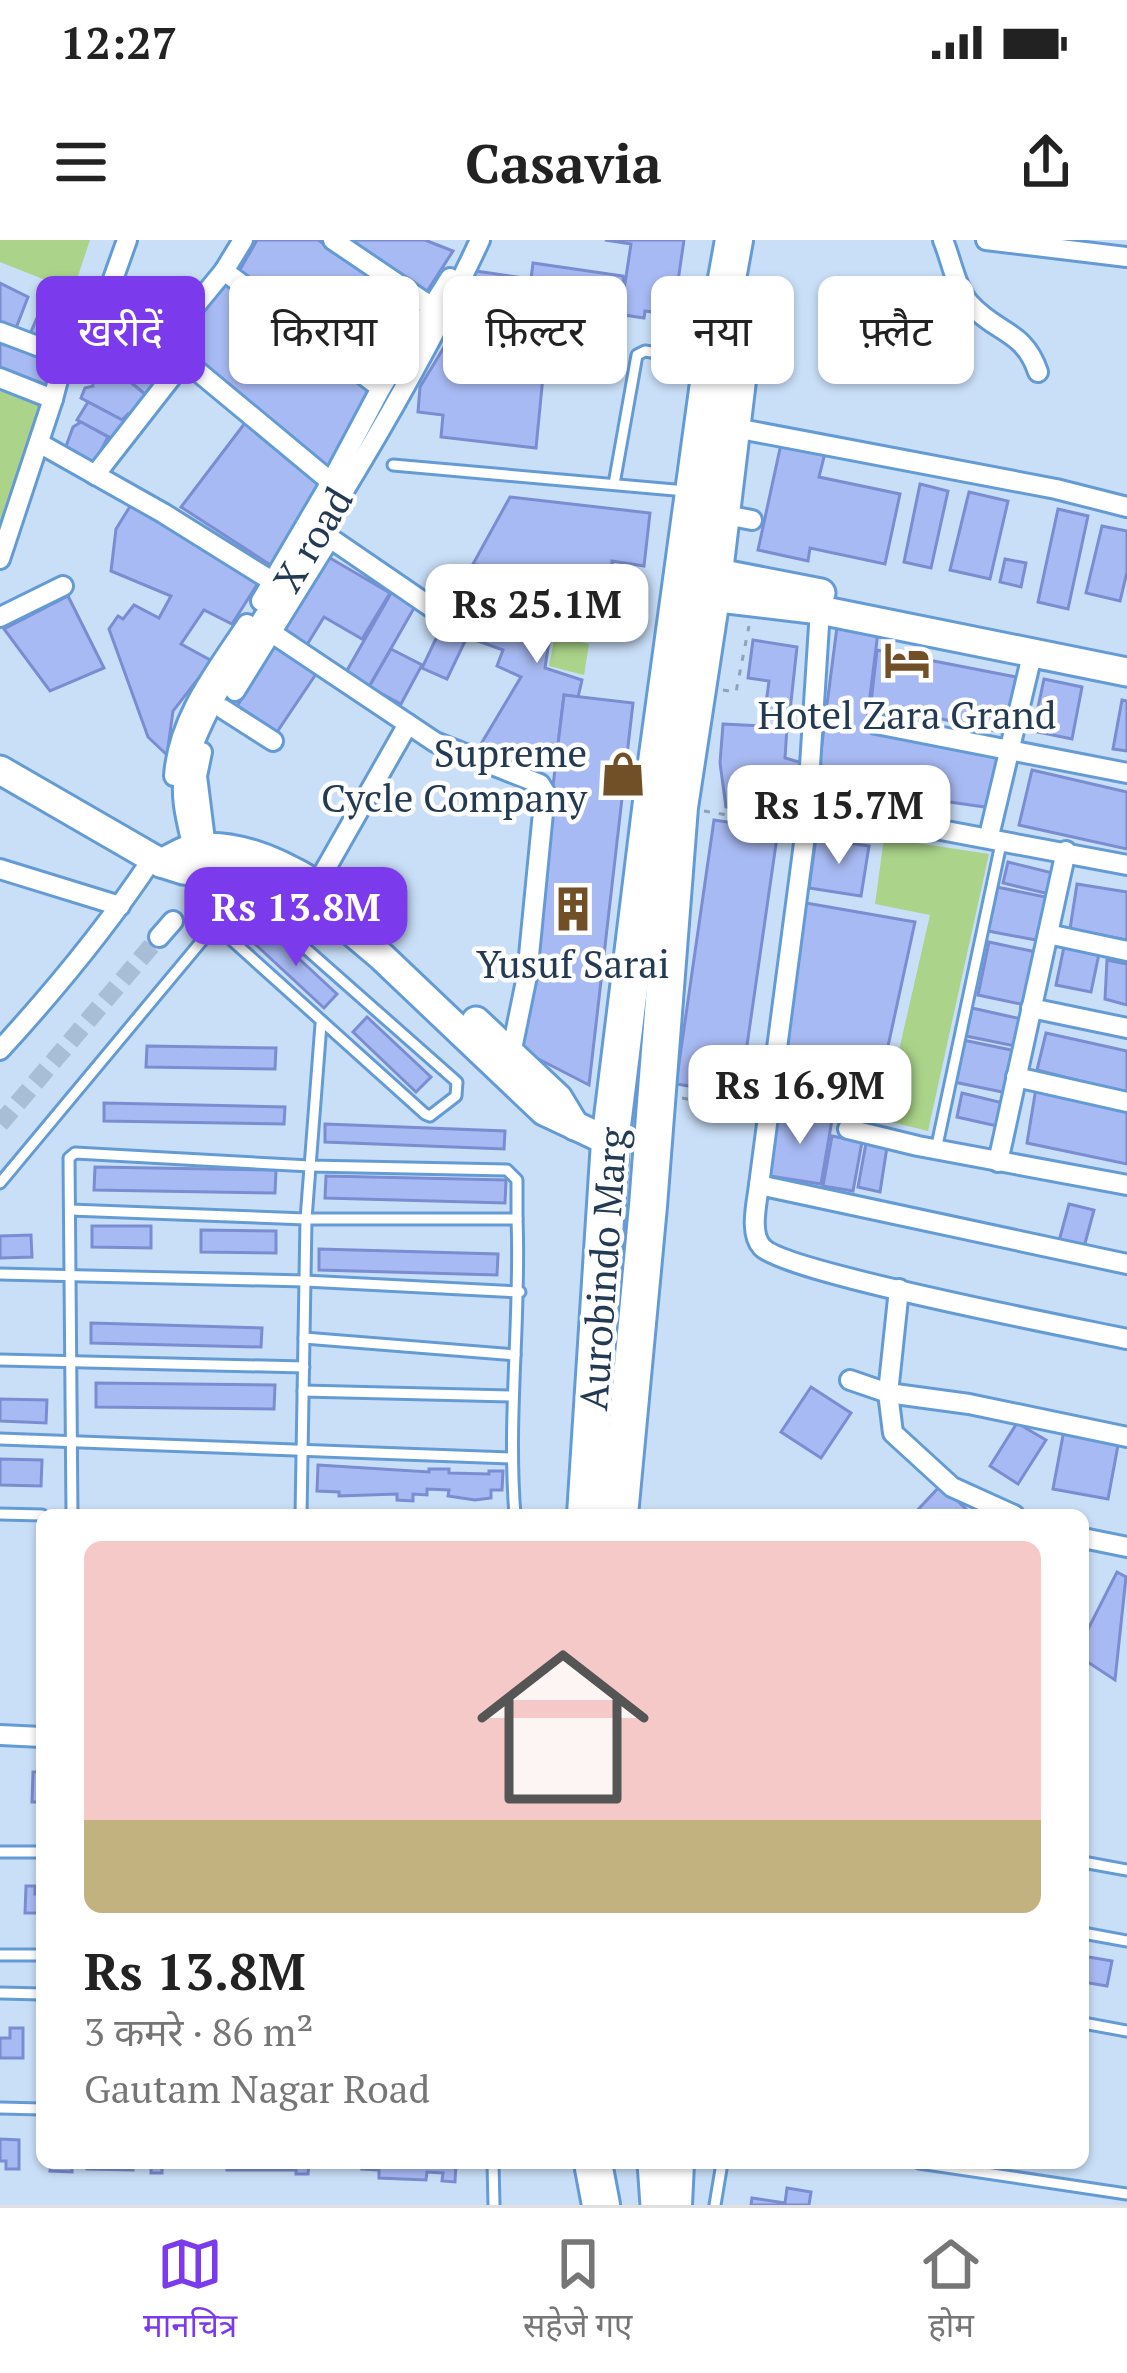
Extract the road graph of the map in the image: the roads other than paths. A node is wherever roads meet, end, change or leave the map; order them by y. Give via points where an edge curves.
1 (127, 240) edge
2 (243, 240) edge
3 (333, 240) edge
4 (479, 240) edge
5 (734, 240) edge
6 (755, 240) edge
7 (943, 240) edge
8 (986, 240) edge
9 (1127, 257) edge
10 (224, 271) junction
11 (114, 276) edge
12 (727, 276) edge
13 (205, 294) edge
14 (432, 307) junction
15 (0, 332) edge
16 (36, 346) edge
17 (651, 352) edge
18 (1038, 372) dead end
19 (0, 378) edge
20 (205, 378) edge
21 (57, 384) edge
22 (166, 384) edge
23 (714, 384) edge
24 (381, 388) junction
25 (53, 399) junction
26 (730, 427) junction
27 (39, 443) junction
28 (393, 465) dead end
29 (95, 475) junction
30 (331, 482) junction
31 (614, 484) junction
32 (1127, 507) edge
33 (722, 509) junction
34 (0, 559) edge
35 (272, 581) junction
36 (712, 584) junction
37 (63, 586) dead end
38 (820, 610) junction
39 (0, 617) edge
40 (460, 627) dead end
41 (272, 633) junction
42 (1034, 651) junction
43 (1127, 656) edge
44 (1127, 672) edge
45 (223, 709) junction
46 (408, 724) junction
47 (876, 724) dead end
48 (273, 741) dead end
49 (1009, 751) junction
50 (0, 770) edge
51 (1127, 773) edge
52 (893, 821) dead end
53 (996, 838) junction
54 (196, 840) junction
55 (1066, 851) junction
56 (156, 861) junction
57 (1127, 865) edge
58 (0, 869) edge
59 (316, 884) junction
60 (120, 906) junction
61 (173, 921) dead end
62 (215, 926) junction
63 (1048, 934) junction
64 (159, 937) tunnel mouth
65 (1127, 951) edge
66 (1031, 1008) junction
67 (322, 1024) junction
68 (1127, 1028) edge
69 (0, 1050) edge
70 (511, 1054) junction
71 (1016, 1077) junction
72 (1127, 1102) edge
73 (574, 1126) junction
74 (848, 1129) dead end
75 (610, 1142) junction
76 (936, 1150) junction
77 (998, 1162) junction
78 (310, 1166) junction
79 (0, 1183) edge
80 (759, 1185) junction
81 (1127, 1185) edge
82 (604, 1201) junction
83 (70, 1210) junction
84 (306, 1219) junction
85 (517, 1219) junction
86 (1127, 1264) edge
87 (0, 1274) edge
88 (72, 1275) junction
89 (305, 1281) junction
90 (899, 1288) junction
91 (520, 1292) junction
92 (304, 1338) junction
93 (1127, 1339) edge
94 (514, 1354) junction
95 (0, 1360) edge
96 (73, 1363) junction
97 (304, 1367) junction
98 (850, 1380) dead end
99 (303, 1391) junction
100 (888, 1394) junction
101 (512, 1396) junction
102 (1127, 1437) edge
103 (0, 1439) edge
104 (72, 1443) junction
105 (302, 1450) junction
106 (511, 1458) junction
107 (72, 1509) edge
108 (301, 1509) edge
109 (515, 1509) edge
110 (564, 1509) edge
111 (586, 1509) edge
112 (620, 1509) edge
113 (1001, 1509) edge
114 (0, 1514) edge
115 (36, 1515) edge
116 (1089, 1539) edge
117 (1127, 1547) edge
118 (0, 1735) edge
119 (36, 1737) edge
120 (0, 1852) edge
121 (36, 1852) edge
122 (1089, 1863) edge
123 (1127, 1870) edge
124 (1089, 1934) edge
125 (1127, 1941) edge
126 (0, 1955) edge
127 (36, 1955) edge
128 (0, 1993) edge
129 (36, 1994) edge
130 (1089, 2024) edge
131 (1127, 2031) edge
132 (0, 2108) edge
133 (36, 2109) edge
134 (493, 2169) edge
135 (594, 2169) edge
136 (602, 2169) edge
137 (652, 2169) edge
138 (675, 2169) edge
139 (721, 2169) edge
140 (955, 2169) edge
141 (1070, 2188) junction
142 (1127, 2194) edge
143 (494, 2205) edge
144 (605, 2205) edge
145 (655, 2205) edge
146 (673, 2205) edge
147 (715, 2205) edge
148 (1070, 2205) edge

1 - 11 street
2 - 10 street
3 - 14 street
4 - 14 street
4 - 54 street, X road via 199,730 184,772
5 - 12 highway, Aurobindo Marg
6 - 26 highway, Aurobindo Marg
7 - 18 street via 966,300 1030,347
8 - 9 street
10 - 13 street
10 - 24 street
14 - 24 street
15 - 16 street
17 - 31 lane via 637,355
19 - 25 street
20 - 30 street
21 - 25 street
22 - 29 street
23 - 33 highway, Aurobindo Marg
24 - 30 street
25 - 27 street
26 - 32 street
26 - 33 highway, Aurobindo Marg
27 - 29 street
27 - 34 street
28 - 31 lane
29 - 35 street
30 - 35 street
31 - 33 lane
33 - 36 highway, Aurobindo Marg
33 - 75 highway, Aurobindo Marg via 655,777
35 - 54 street via 182,734 174,797
36 - 38 street via 754,601
36 - 43 street
36 - 112 highway, Aurobindo Marg via 679,807
37 - 39 street
38 - 42 street
38 - 80 street via 806,827
40 - 41 street via 330,538
41 - 45 street
41 - 46 street
42 - 44 street
42 - 49 street
45 - 48 street
45 - 54 street via 200,758
46 - 59 street
46 - 70 street via 545,792
47 - 49 street
49 - 51 street
49 - 53 street
50 - 56 street
52 - 53 street
53 - 55 street
53 - 76 lane
54 - 56 street
54 - 59 street
55 - 57 street
55 - 63 street
56 - 60 street
56 - 73 street via 255,877 330,913 544,1111
58 - 60 street
59 - 70 street
60 - 69 street
61 - 64 street
62 - 67 lane
62 - 67 lane via 244,894 457,1082 459,1092 426,1115
62 - 79 lane
63 - 65 street
63 - 66 street
66 - 68 street
66 - 71 street
67 - 78 lane
70 - 73 street via 558,1098
71 - 72 street
71 - 77 street
73 - 75 street
74 - 76 street
75 - 82 highway, Aurobindo Marg
76 - 77 street
77 - 81 street
78 - 83 lane via 78,1152 69,1158
78 - 84 lane
78 - 85 lane via 507,1170 517,1180
80 - 86 street
80 - 90 street via 755,1233 768,1252
82 - 110 highway via 585,1243
82 - 111 highway, Aurobindo Marg
83 - 84 lane
83 - 88 lane
84 - 85 lane
84 - 89 lane
85 - 91 lane
87 - 88 lane
88 - 89 lane
88 - 96 lane
89 - 91 lane
89 - 92 lane
90 - 93 street
90 - 100 street
91 - 94 lane
92 - 94 lane
92 - 97 lane
94 - 101 lane
95 - 96 lane
96 - 97 lane
96 - 104 lane
97 - 99 lane
98 - 100 street
99 - 101 lane
99 - 105 lane
100 - 102 street
100 - 113 street via 893,1433 952,1487
101 - 106 lane
103 - 104 lane
104 - 105 lane
104 - 107 lane
105 - 106 lane
105 - 108 lane
106 - 109 lane
114 - 115 lane
116 - 117 street
118 - 119 street
120 - 121 lane
122 - 123 lane
124 - 125 lane
126 - 127 lane
128 - 129 lane
130 - 131 lane
132 - 133 lane
134 - 143 lane
135 - 144 highway
136 - 144 street
137 - 145 street
138 - 146 highway
139 - 147 lane
140 - 141 lane
141 - 142 lane
141 - 148 lane

